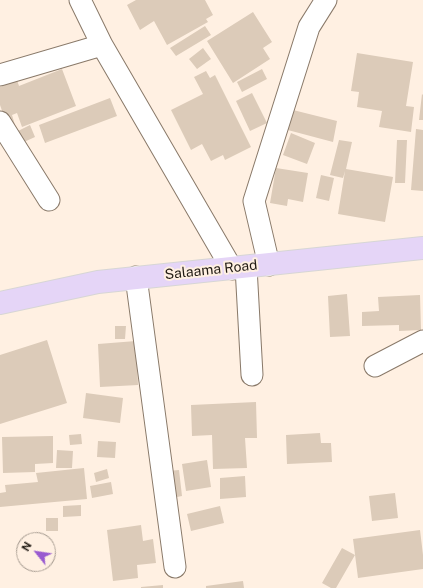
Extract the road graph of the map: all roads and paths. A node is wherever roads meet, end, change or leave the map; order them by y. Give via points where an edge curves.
1 (80, 0) edge
2 (326, 0) edge
3 (102, 45) junction
4 (0, 75) edge
5 (0, 122) edge
6 (49, 200) dead end
7 (423, 248) edge
8 (269, 265) junction
9 (239, 268) junction
10 (136, 277) junction
11 (0, 303) edge
12 (423, 341) edge
13 (375, 366) dead end
14 (252, 375) dead end
15 (175, 567) dead end

1 - 3 street
2 - 8 street via 309,27 254,201
3 - 4 street
3 - 9 street
5 - 6 street
7 - 8 main road, Salaama Road
8 - 9 main road, Salaama Road
9 - 10 main road, Salaama Road
9 - 14 street
10 - 11 main road, Salaama Road via 98,282
10 - 15 street
12 - 13 street

